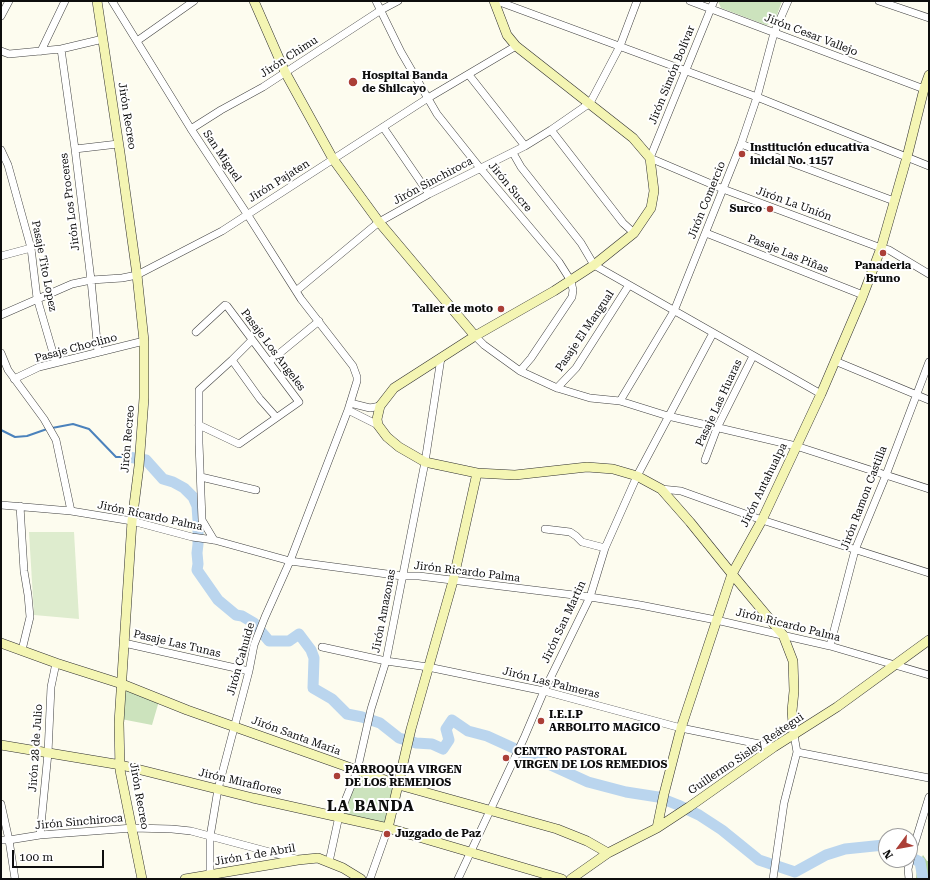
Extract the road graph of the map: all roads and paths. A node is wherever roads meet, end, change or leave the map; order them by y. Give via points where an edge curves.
1 (9, 1) edge
2 (65, 1) edge
3 (97, 1) edge
4 (112, 1) edge
5 (194, 1) edge
6 (254, 1) edge
7 (376, 1) edge
8 (398, 1) edge
9 (495, 1) edge
10 (637, 1) edge
11 (690, 1) edge
12 (714, 1) edge
13 (788, 1) edge
14 (879, 1) edge
15 (711, 9) junction
16 (381, 10) junction
17 (1, 16) edge
18 (929, 18) edge
19 (774, 33) junction
20 (103, 39) junction
21 (137, 41) junction
22 (516, 46) junction
23 (620, 46) junction
24 (61, 49) junction
25 (1, 51) edge
26 (41, 51) junction
27 (686, 71) junction
28 (285, 72) junction
29 (469, 75) junction
30 (929, 75) edge
31 (924, 89) junction
32 (757, 97) junction
33 (428, 98) junction
34 (590, 103) junction
35 (383, 127) junction
36 (191, 129) junction
37 (551, 130) junction
38 (118, 144) junction
39 (741, 144) junction
40 (525, 146) junction
41 (75, 149) junction
42 (1, 150) edge
43 (512, 153) junction
44 (907, 157) junction
45 (650, 158) junction
46 (333, 159) junction
47 (929, 166) edge
48 (480, 168) junction
49 (723, 189) junction
50 (429, 194) junction
51 (894, 201) junction
52 (247, 214) junction
53 (379, 222) junction
54 (706, 232) junction
55 (634, 233) junction
56 (31, 248) junction
57 (881, 248) junction
58 (1, 256) edge
59 (594, 265) junction
60 (137, 274) junction
61 (929, 274) edge
62 (91, 280) junction
63 (571, 281) junction
64 (629, 285) junction
65 (296, 291) junction
66 (863, 295) junction
67 (38, 298) junction
68 (674, 311) junction
69 (1, 314) edge
70 (319, 321) junction
71 (196, 332) dead end
72 (713, 333) junction
73 (475, 336) junction
74 (252, 340) junction
75 (144, 341) junction
76 (98, 352) junction
77 (1, 353) edge
78 (753, 356) junction
79 (440, 358) junction
80 (232, 360) junction
81 (835, 361) junction
82 (269, 362) junction
83 (929, 362) edge
84 (56, 363) junction
85 (520, 371) junction
86 (14, 379) junction
87 (557, 388) junction
88 (821, 394) junction
89 (916, 395) junction
90 (929, 400) edge
91 (620, 401) junction
92 (380, 406) junction
93 (349, 407) junction
94 (668, 416) junction
95 (276, 417) junction
96 (378, 424) junction
97 (198, 425) junction
98 (718, 428) junction
99 (796, 446) junction
100 (705, 460) dead end
101 (425, 462) junction
102 (477, 472) junction
103 (886, 475) junction
104 (637, 476) junction
105 (201, 477) junction
106 (660, 489) junction
107 (256, 490) dead end
108 (929, 490) edge
109 (1, 505) edge
110 (20, 506) junction
111 (71, 511) junction
112 (762, 520) junction
113 (132, 521) junction
114 (545, 530) dead end
115 (214, 540) junction
116 (605, 548) junction
117 (855, 550) junction
118 (290, 561) junction
119 (929, 572) edge
120 (732, 574) junction
121 (402, 576) junction
122 (453, 581) junction
123 (590, 597) junction
124 (716, 620) junction
125 (783, 635) junction
126 (929, 640) edge
127 (1, 643) edge
128 (124, 643) junction
129 (830, 646) junction
130 (322, 647) dead end
131 (22, 650) junction
132 (386, 661) junction
133 (56, 663) junction
134 (896, 664) junction
135 (428, 666) junction
136 (249, 671) junction
137 (929, 675) edge
138 (122, 684) junction
139 (544, 691) junction
140 (234, 727) junction
141 (681, 728) junction
142 (794, 734) junction
143 (1, 746) edge
144 (774, 747) junction
145 (797, 752) junction
146 (48, 753) junction
147 (121, 765) junction
148 (357, 771) junction
149 (929, 778) edge
150 (399, 785) junction
151 (218, 789) junction
152 (929, 797) edge
153 (1, 804) edge
154 (490, 811) junction
155 (340, 816) junction
156 (133, 828) junction
157 (388, 828) junction
158 (657, 828) junction
159 (40, 835) junction
160 (210, 837) junction
161 (1, 840) edge
162 (9, 840) junction
163 (470, 852) junction
164 (608, 853) junction
165 (298, 860) junction
166 (329, 862) junction
167 (210, 877) edge
168 (15, 879) edge
169 (142, 879) edge
170 (185, 879) edge
171 (361, 879) edge
172 (370, 879) edge
173 (458, 879) edge
174 (562, 879) edge
175 (571, 879) edge
176 (773, 879) edge
177 (909, 879) edge

1 - 17 street
2 - 26 street
3 - 20 street, Jirón Recreo
4 - 21 street, San Miguel
5 - 21 street
6 - 28 street
7 - 16 street, Jirón Sucre
8 - 16 street, Jirón Chimu
9 - 22 street via 507,35
9 - 23 street
10 - 23 street
11 - 15 street, Jirón Cesar Vallejo
12 - 15 street, Jirón Simón Bolívar
13 - 19 street, Jirón Comercio
14 - 18 street
15 - 19 street, Jirón Cesar Vallejo
15 - 27 street, Jirón Simón Bolívar
16 - 28 street, Jirón Chimu
16 - 33 street, Jirón Sucre
19 - 31 street, Jirón Cesar Vallejo
19 - 32 street, Jirón Comercio
20 - 24 street
20 - 38 street, Jirón Recreo
21 - 36 street, San Miguel
22 - 29 street, Jirón Pajaten
22 - 34 street
23 - 27 street
23 - 34 street
24 - 26 street
24 - 41 street, Jirón Los Proceres
25 - 26 street via 9,54
27 - 32 street
27 - 45 street, Jirón Simón Bolívar
28 - 36 street, Jirón Chimu
28 - 46 street
29 - 33 street, Jirón Pajaten
29 - 40 street
30 - 31 street, Jirón Antahualpa
31 - 44 street, Jirón Antahualpa
32 - 39 street, Jirón Comercio
32 - 44 street
33 - 35 street, Jirón Pajaten
33 - 48 street, Jirón Sucre via 437,114
34 - 37 street, Jirón Sinchiroca
34 - 45 street via 633,138
35 - 46 street, Jirón Pajaten
35 - 50 street
36 - 52 street, San Miguel
37 - 40 street, Jirón Sinchiroca
37 - 55 street via 623,223
38 - 41 street
38 - 60 street, Jirón Recreo
39 - 49 street, Jirón Comercio
39 - 51 street
40 - 43 street, Jirón Sinchiroca
41 - 62 street, Jirón Los Proceres
42 - 56 street, Pasaje Tito Lopez via 8,166
43 - 48 street, Jirón Sinchiroca
43 - 59 street via 581,243
44 - 47 street
44 - 51 street, Jirón Antahualpa
45 - 49 street, Jirón La Unión
45 - 55 street via 654,192 651,208
46 - 52 street, Jirón Pajaten
46 - 53 street
48 - 50 street, Jirón Sinchiroca
48 - 63 street, Jirón Sucre via 559,262
49 - 54 street, Jirón Comercio
49 - 57 street, Jirón La Unión
50 - 53 street, Jirón Sinchiroca
51 - 57 street, Jirón Antahualpa
52 - 60 street, Jirón Pajaten via 222,231
52 - 65 street, San Miguel
53 - 65 street, Jirón Sinchiroca
53 - 73 street
54 - 66 street, Pasaje Las Piñas
54 - 68 street, Jirón Comercio
55 - 59 street
56 - 58 street
56 - 67 street, Pasaje Tito Lopez
57 - 61 street, Jirón La Unión
57 - 66 street, Jirón Antahualpa
59 - 63 street
59 - 64 street
60 - 62 street, Jirón Pajaten via 122,278
60 - 75 street, Jirón Recreo
62 - 67 street, Jirón Pajaten via 72,284
62 - 76 street, Jirón Los Proceres
63 - 73 street
63 - 85 street via 572,297
64 - 68 street
64 - 87 street, Pasaje El Mangual via 576,368
65 - 70 street, San Miguel
66 - 81 street, Jirón Antahualpa
67 - 69 street, Jirón Pajaten
67 - 84 street, Pasaje Tito Lopez
68 - 72 street
68 - 91 street, Jirón Comercio
70 - 82 street
70 - 93 street, San Miguel via 355,372 357,381
71 - 74 street, Pasaje Los Angeles via 226,305
72 - 78 street
72 - 94 street, Jirón San Martin
73 - 79 street
73 - 85 street
74 - 80 street
74 - 82 street, Pasaje Los Angeles
75 - 76 street, Pasaje Choclino
75 - 113 street, Jirón Recreo via 144,398
76 - 84 street, Pasaje Choclino
77 - 86 street
78 - 88 street
78 - 98 street, Pasaje Las Huaras
79 - 92 street via 394,388
79 - 101 street, Jirón Amazonas
80 - 95 street
80 - 97 street via 199,390
81 - 88 street, Jirón Antahualpa
81 - 89 street
82 - 95 street, Pasaje Los Angeles via 299,402
83 - 89 street, Jirón Ramon Castilla
84 - 86 street, Pasaje Choclino
85 - 87 street
86 - 111 street via 44,419 56,440
87 - 91 street via 590,398
88 - 99 street, Jirón Antahualpa
89 - 90 street
89 - 103 street, Jirón Ramon Castilla
91 - 94 street
92 - 93 street
92 - 96 street
93 - 96 street
93 - 118 street, Jirón Cahuide
94 - 98 street
94 - 104 street, Jirón San Martin
95 - 97 street via 239,444
96 - 101 street via 387,438
97 - 105 street
98 - 99 street
98 - 100 street, Pasaje Las Huaras
99 - 103 street
99 - 112 street, Jirón Antahualpa
101 - 102 street
101 - 121 street, Jirón Amazonas
102 - 104 street via 515,475 587,468 613,469
102 - 122 street
103 - 108 street
103 - 117 street, Jirón Ramon Castilla
104 - 106 street
104 - 116 street, Jirón San Martin
105 - 107 street
105 - 115 street via 202,520
106 - 112 street via 681,491
106 - 120 street
109 - 110 street, Jirón Ricardo Palma
110 - 111 street, Jirón Ricardo Palma
110 - 131 street via 30,617
111 - 113 street, Jirón Ricardo Palma
112 - 117 street
112 - 120 street, Jirón Antahualpa
113 - 115 street, Jirón Ricardo Palma via 192,537
113 - 128 street, Jirón Recreo
114 - 116 street via 570,532 582,542
115 - 118 street, Jirón Ricardo Palma
116 - 123 street, Jirón San Martin
117 - 119 street
117 - 129 street, Jirón Ramon Castilla
118 - 121 street, Jirón Ricardo Palma
118 - 136 street, Jirón Cahuide via 254,645
120 - 124 street, Jirón Antahualpa
120 - 125 street
121 - 122 street, Jirón Ricardo Palma
121 - 132 street, Jirón Amazonas
122 - 123 street, Jirón Ricardo Palma
122 - 135 street
123 - 124 street, Jirón Ricardo Palma
123 - 139 street, Jirón San Martin
124 - 125 street, Jirón Ricardo Palma
124 - 141 street, Jirón Antahualpa
125 - 129 street, Jirón Ricardo Palma
125 - 142 street via 794,661
126 - 134 street, Guillermo Sisley Reátegui
127 - 131 street, Jirón Santa Maria
128 - 136 street, Pasaje Las Tunas
128 - 138 street, Jirón Recreo
129 - 134 street, Jirón Ricardo Palma
130 - 132 street, Jirón Las Palmeras
131 - 133 street, Jirón Santa Maria
132 - 135 street, Jirón Las Palmeras
132 - 148 street, Jirón Amazonas via 371,709
133 - 138 street, Jirón Santa Maria
133 - 146 street, Jirón 28 de Julio
134 - 137 street, Jirón Ricardo Palma
134 - 142 street, Guillermo Sisley Reátegui via 837,707
135 - 139 street, Jirón Las Palmeras
135 - 150 street
136 - 140 street, Jirón Cahuide
138 - 140 street, Jirón Santa Maria
138 - 147 street, Jirón Recreo via 119,723
139 - 141 street, Jirón Las Palmeras
139 - 154 street, Jirón San Martin
140 - 148 street, Jirón Santa Maria
140 - 151 street, Jirón Cahuide
141 - 144 street, Jirón Las Palmeras
141 - 158 street, Jirón Antahualpa
142 - 144 street, Guillermo Sisley Reátegui
142 - 145 street
143 - 146 street, Jirón Miraflores
144 - 158 street, Guillermo Sisley Reátegui
145 - 149 street
145 - 176 street via 784,803
146 - 147 street, Jirón Miraflores
146 - 159 street, Jirón 28 de Julio
147 - 151 street, Jirón Miraflores
147 - 156 street, Jirón Recreo
148 - 150 street, Jirón Santa Maria
148 - 155 street, Jirón Amazonas
150 - 154 street, Jirón Santa Maria
150 - 157 street
151 - 155 street, Jirón Miraflores
151 - 160 street, Jirón Cahuide
152 - 177 street via 912,849
153 - 162 street
154 - 163 street, Jirón San Martin
154 - 164 street, Jirón Santa Maria via 557,829
155 - 157 street, Jirón Miraflores
155 - 166 street, Jirón Amazonas
156 - 159 street, Jirón Sinchiroca
156 - 160 street, Jirón Sinchiroca via 191,831
156 - 169 street, Jirón Recreo
157 - 163 street, Jirón Miraflores
157 - 172 street
158 - 164 street, Guillermo Sisley Reátegui
159 - 162 street, Jirón Sinchiroca
160 - 165 street, Jirón Sinchiroca
160 - 167 street, Jirón Cahuide
161 - 162 street, Jirón Sinchiroca
162 - 168 street
163 - 173 street, Jirón San Martin
163 - 174 street, Jirón Miraflores
164 - 175 street, Guillermo Sisley Reátegui
165 - 166 street, Jirón 1 de Abril via 318,858
165 - 167 street, Jirón 1 de Abril
166 - 171 street, Jirón 1 de Abril
167 - 170 street, Jirón 1 de Abril

